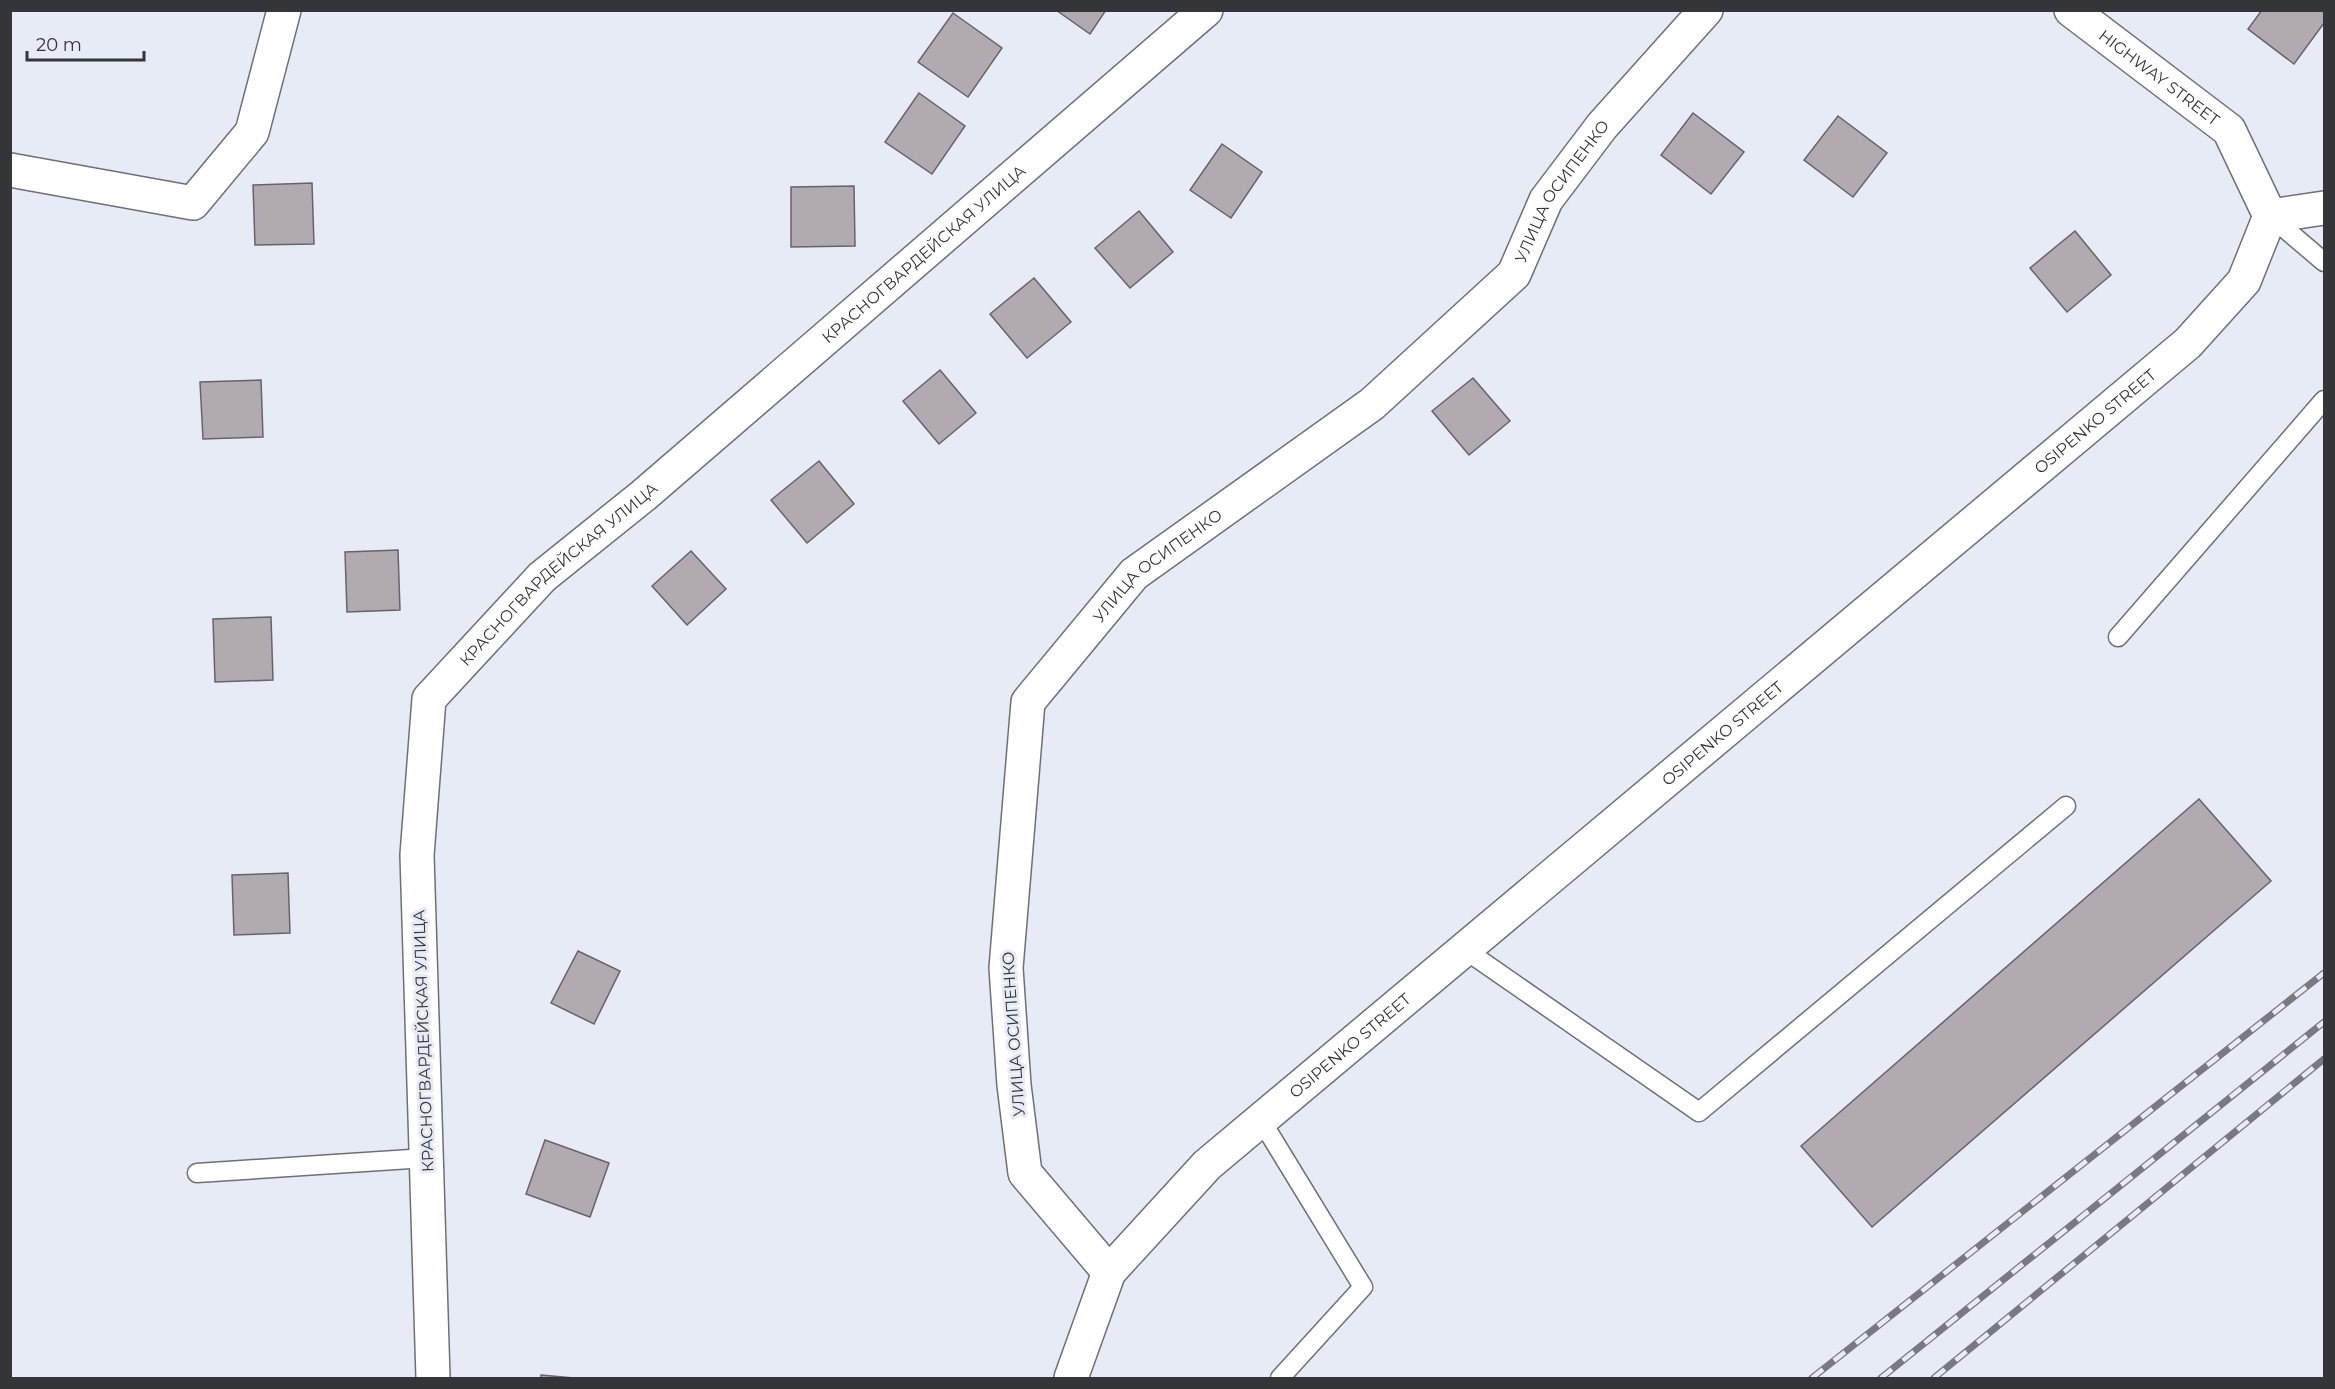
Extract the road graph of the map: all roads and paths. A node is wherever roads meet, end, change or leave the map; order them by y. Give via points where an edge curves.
1 (284, 10) edge
2 (1206, 10) edge
3 (1706, 10) edge
4 (2071, 10) edge
5 (10, 170) edge
6 (2325, 208) edge
7 (2270, 216) junction
8 (2325, 262) edge
9 (2325, 400) edge
10 (2118, 637) dead end
11 (2066, 806) dead end
12 (1464, 949) junction
13 (1261, 1120) junction
14 (426, 1158) junction
15 (197, 1173) dead end
16 (1109, 1272) junction
17 (433, 1378) edge
18 (1071, 1378) edge
19 (1280, 1378) edge

1 - 5 street via 252,132 193,203
2 - 14 street, КРАСНОГВАРДЕЙСКАЯ УЛИЦА via 654,487 542,577 429,699 417,855
3 - 16 street, УЛИЦА ОСИПЕНКО via 1602,126 1546,200 1514,274 1372,404 1134,574 1028,702 1006,968 1025,1173
4 - 7 street, HIGHWAY STREET via 2229,130
6 - 7 street
7 - 8 lane
7 - 12 street, OSIPENKO STREET via 2244,281 2188,343
9 - 10 lane
11 - 12 lane via 1699,1112
12 - 13 street, OSIPENKO STREET
13 - 16 street, OSIPENKO STREET via 1207,1165
13 - 19 lane via 1363,1287
14 - 15 lane
14 - 17 street, КРАСНОГВАРДЕЙСКАЯ УЛИЦА
16 - 18 street

